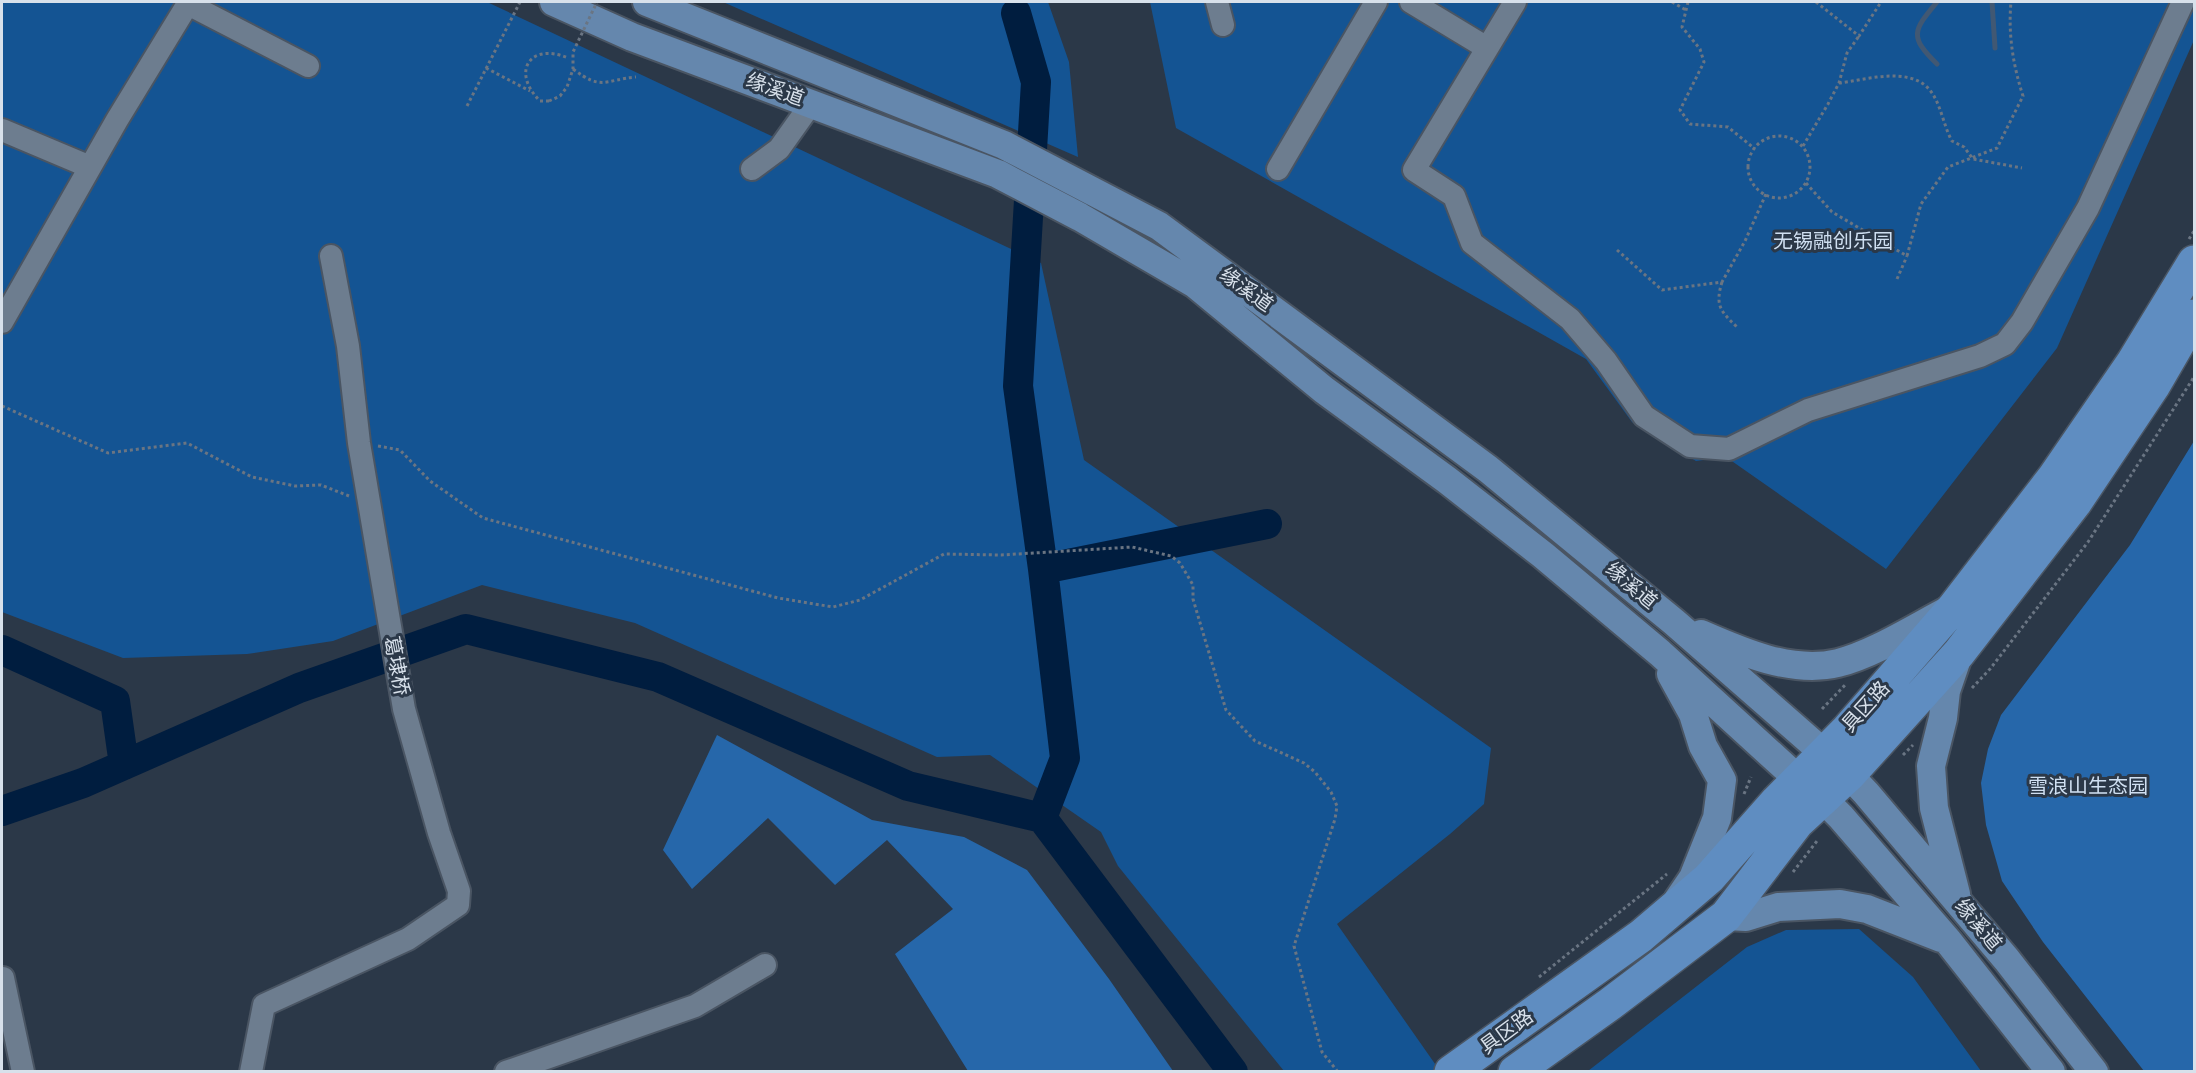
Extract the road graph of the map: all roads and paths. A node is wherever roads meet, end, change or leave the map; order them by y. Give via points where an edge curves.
1 (520, 2) edge
2 (554, 2) edge
3 (597, 2) edge
4 (1217, 2) edge
5 (1376, 2) edge
6 (1411, 2) edge
7 (1515, 2) edge
8 (1672, 2) edge
9 (1688, 2) edge
10 (1815, 2) edge
11 (1881, 2) edge
12 (2011, 2) edge
13 (2183, 2) edge
14 (189, 3) edge
15 (654, 3) edge
16 (1686, 10) junction
17 (1223, 25) dead end
18 (1858, 36) junction
19 (1487, 48) junction
20 (568, 58) dead end
21 (308, 66) dead end
22 (486, 68) junction
23 (573, 69) junction
24 (636, 77) dead end
25 (1839, 83) junction
26 (531, 92) junction
27 (811, 104) junction
28 (467, 105) dead end
29 (2, 130) edge
30 (1803, 146) junction
31 (1755, 149) junction
32 (1973, 159) junction
33 (90, 167) junction
34 (2022, 168) dead end
35 (752, 169) dead end
36 (1278, 169) dead end
37 (1806, 183) junction
38 (1766, 194) junction
39 (1617, 250) dead end
40 (331, 256) dead end
41 (1907, 256) junction
42 (2194, 261) edge
43 (1897, 279) dead end
44 (1722, 282) junction
45 (2194, 316) edge
46 (2, 322) edge
47 (1737, 327) dead end
48 (2194, 377) edge
49 (2, 406) edge
50 (359, 443) junction
51 (369, 507) junction
52 (1954, 607) junction
53 (1674, 622) junction
54 (1660, 653) junction
55 (1959, 653) junction
56 (1943, 718) junction
57 (1914, 744) dead end
58 (1824, 753) junction
59 (1897, 760) dead end
60 (1849, 775) junction
61 (1751, 777) dead end
62 (1811, 790) junction
63 (1743, 795) dead end
64 (1669, 873) dead end
65 (1958, 902) junction
66 (1671, 911) junction
67 (1726, 916) junction
68 (1948, 941) junction
69 (765, 965) dead end
70 (3, 978) dead end
71 (1534, 982) dead end
72 (23, 1071) edge
73 (251, 1071) edge
74 (506, 1071) edge
75 (1338, 1071) edge
76 (1451, 1071) edge
77 (1515, 1071) edge
78 (2051, 1071) edge
79 (2094, 1071) edge

1 - 22 path
2 - 27 main road, 缘溪道 via 632,37
3 - 23 path, bridge via 573,52
4 - 17 street
5 - 36 street
6 - 19 street
7 - 19 street
8 - 16 path
9 - 16 path
10 - 18 path
11 - 18 path
12 - 32 path via 2012,45 2023,96 1997,148
13 - 19 street via 2088,208 2022,322 2005,344 1980,356 1808,410 1729,449 1689,446 1644,416 1606,360 1570,319 1472,243 1454,196 1414,170
14 - 21 street
14 - 33 street
15 - 53 main road, 缘溪道 via 1004,145 1159,226 1488,469
16 - 31 path via 1682,27 1700,49 1704,62 1680,110 1690,124 1728,127
18 - 25 path via 1847,53
20 - 26 path via 549,53 528,63 526,82
22 - 26 path
22 - 28 path
23 - 24 path via 596,83
23 - 26 path, bridge via 560,96 540,100
25 - 30 path
25 - 32 path via 1896,76 1913,79 1929,89 1952,141 1964,147
27 - 35 street via 779,150
27 - 54 main road, 缘溪道 via 998,174 1195,284 1324,390 1543,555
29 - 33 street
30 - 31 path via 1786,136 1776,136 1766,138
30 - 37 path via 1810,164
31 - 38 path via 1748,163 1749,173 1753,183
32 - 34 path
32 - 41 path via 1948,167 1922,204
33 - 46 street
37 - 38 path via 1790,196
37 - 41 path via 1832,212
38 - 44 path
39 - 44 path via 1662,290
40 - 50 street, 葛埭桥 via 348,346
41 - 43 path
42 - 52 highway, 具区路 via 2133,362 2054,477
44 - 47 path via 1717,297 1722,313
45 - 55 highway, 具区路 via 2154,385 2075,503
48 - 56 path via 2088,542 1990,669
49 - 51 path via 108,453 188,443 252,477 295,486 321,485
50 - 51 street, 葛埭桥
50 - 75 path via 400,450 430,481 483,518 789,600 833,607 860,600 944,554 1001,555 1132,547 1171,556 1184,568 1193,585 1193,599 1226,710 1255,741 1315,772 1337,806 1294,946 1322,1052
51 - 73 street, 葛埭桥 via 404,710 438,833 459,891 458,905 408,939 264,1005
52 - 53 main road via 1837,663 1797,665 1731,647
52 - 58 highway, 具区路
53 - 58 main road, 缘溪道
54 - 62 main road, 缘溪道
54 - 66 main road via 1722,780 1717,818 1707,845 1693,878
55 - 56 main road
55 - 60 highway, 具区路
56 - 65 main road via 1931,766 1934,808
57 - 59 path
58 - 60 main road, 缘溪道
58 - 62 highway, 具区路
60 - 62 highway, 具区路
60 - 65 main road, 缘溪道
61 - 63 path
62 - 66 highway, 具区路 via 1777,801 1709,878
62 - 67 highway, 具区路 via 1797,823
62 - 68 main road, 缘溪道 via 1841,817
64 - 71 path, 具区路
65 - 79 main road, 缘溪道
66 - 76 highway, 具区路
67 - 68 main road via 1746,917 1778,907 1840,904 1876,912
67 - 77 highway, 具区路
68 - 78 main road, 缘溪道
69 - 74 street via 695,1006
70 - 72 street

